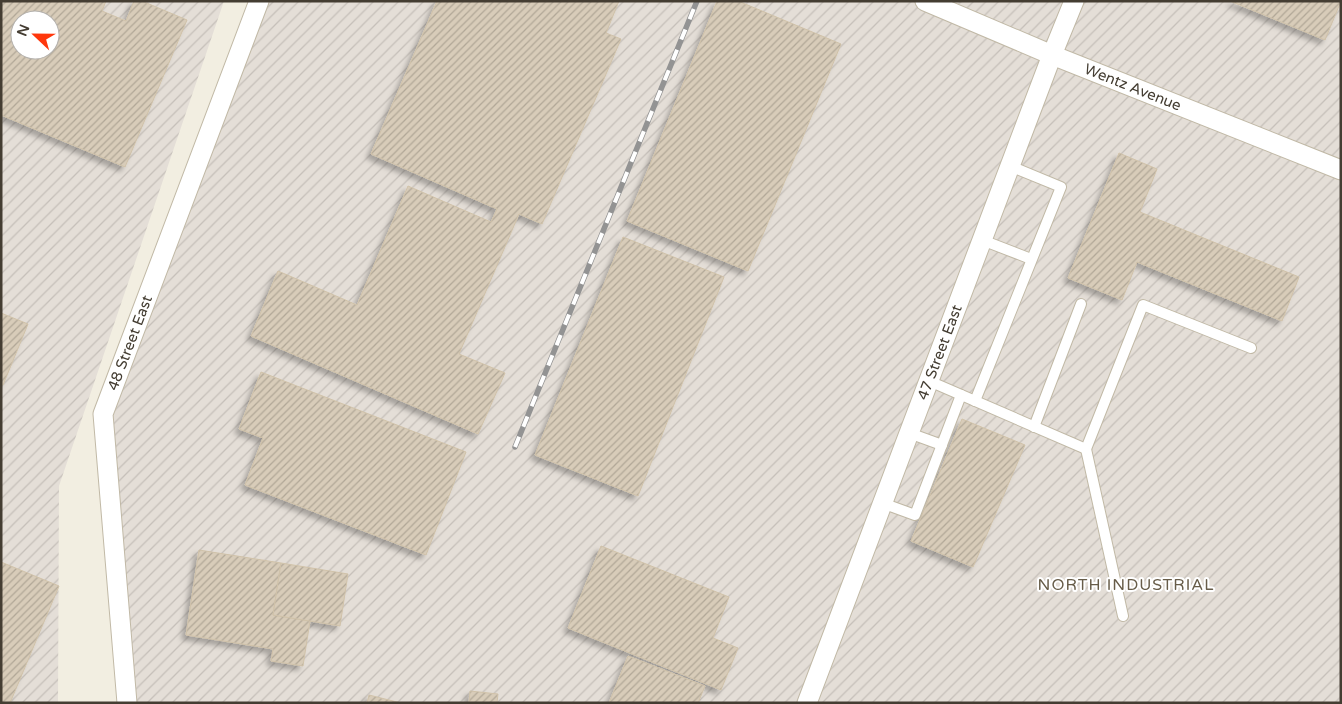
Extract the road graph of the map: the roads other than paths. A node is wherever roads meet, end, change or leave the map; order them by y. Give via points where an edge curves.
1 (259, 1) edge
2 (925, 1) edge
3 (1074, 1) edge
4 (1052, 55) junction
5 (1010, 166) junction
6 (1341, 170) edge
7 (982, 240) junction
8 (1031, 259) junction
9 (1082, 304) dead end
10 (1251, 348) dead end
11 (929, 381) junction
12 (961, 395) junction
13 (975, 401) junction
14 (1034, 426) junction
15 (909, 433) junction
16 (942, 445) junction
17 (1086, 450) junction
18 (882, 503) junction
19 (1123, 616) dead end
20 (126, 703) edge
21 (807, 703) edge

1 - 20 street, 48 Street East via 103,414
2 - 4 street, Wentz Avenue
3 - 4 street, 47 Street East
4 - 5 street, 47 Street East
4 - 6 street, Wentz Avenue
5 - 7 street, 47 Street East
5 - 8 lane via 1061,187
7 - 8 lane
7 - 11 street, 47 Street East
8 - 13 lane
9 - 14 lane
10 - 17 lane via 1143,305
11 - 12 lane
11 - 15 street, 47 Street East
12 - 13 lane
12 - 16 lane
13 - 14 lane
14 - 17 lane
15 - 16 lane
15 - 18 street, 47 Street East
16 - 18 lane via 915,515
17 - 19 lane
18 - 21 street, 47 Street East

